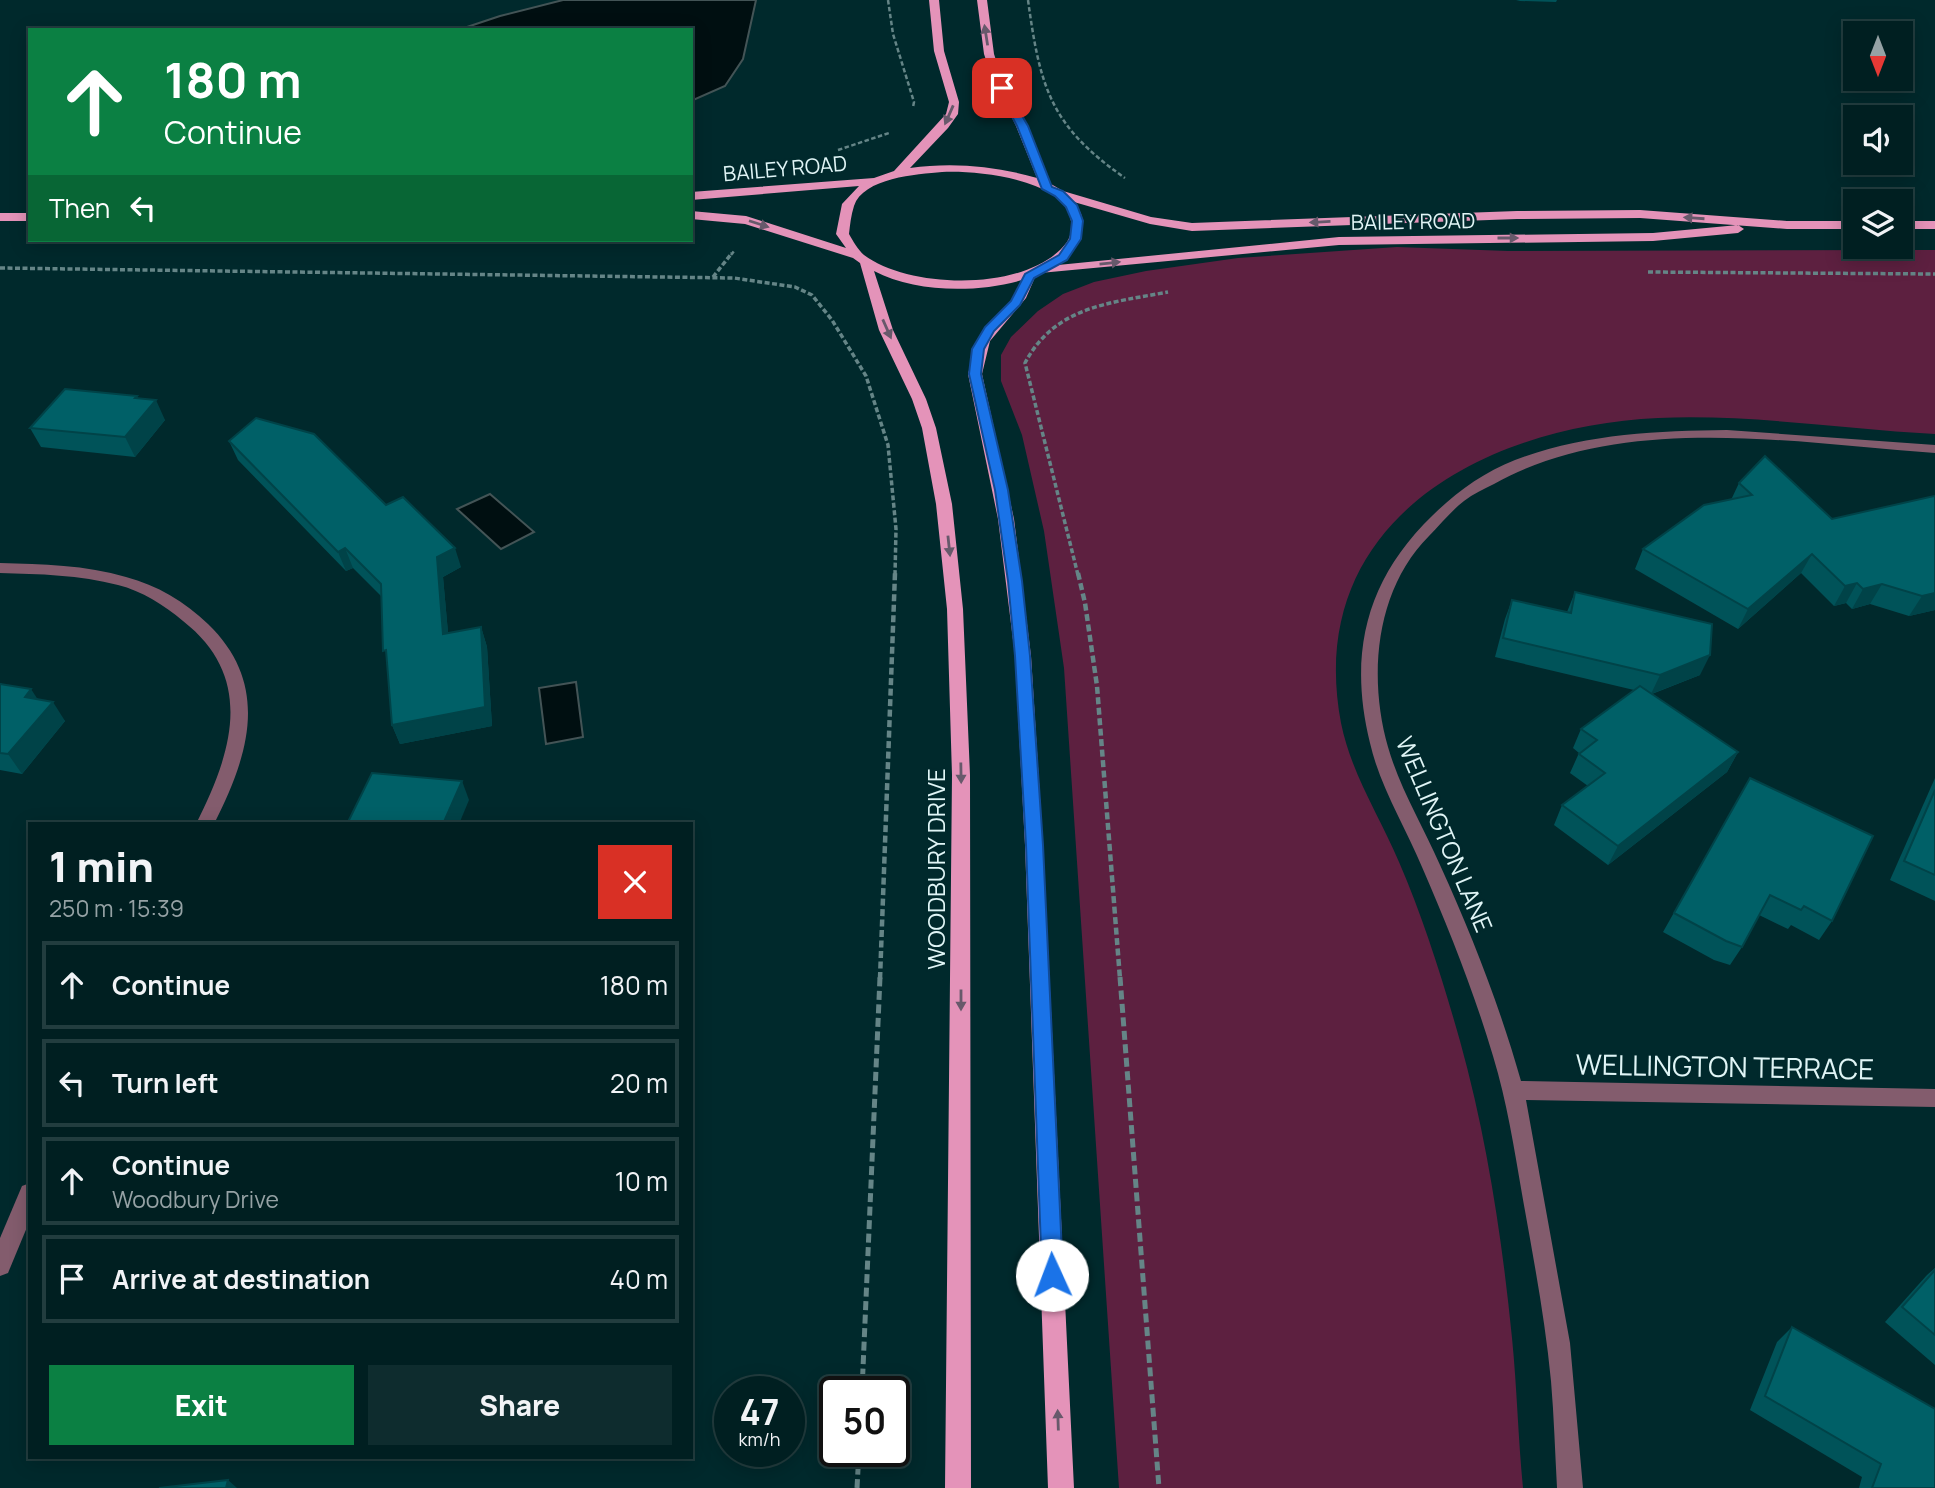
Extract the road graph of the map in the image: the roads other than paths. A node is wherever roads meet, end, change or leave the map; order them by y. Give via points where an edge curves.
1 (934, 0) edge
2 (982, 0) edge
3 (895, 176) junction
4 (882, 180) junction
5 (1053, 191) junction
6 (693, 196) edge
7 (693, 215) edge
8 (0, 217) edge
9 (28, 217) edge
10 (1787, 225) junction
11 (1843, 225) edge
12 (1913, 225) edge
13 (1935, 225) edge
14 (860, 259) junction
15 (1036, 273) junction
16 (1935, 449) edge
17 (0, 568) edge
18 (206, 822) edge
19 (1514, 1090) junction
20 (1935, 1098) edge
21 (28, 1198) edge
22 (0, 1265) edge
23 (958, 1488) edge
24 (1061, 1488) edge
25 (1570, 1488) edge

1 -> 3 main road via 939,51 954,102 952,114
5 -> 2 main road via 996,75
3 - 4 main road, BAILEY ROAD
3 - 5 main road, BAILEY ROAD via 971,169 1004,173
4 - 6 main road, BAILEY ROAD
4 - 14 main road, WOODBURY DRIVE via 856,194 848,205 844,234
10 -> 5 main road, BAILEY ROAD via 1640,214 1192,227 1150,220
5 - 15 main road via 1075,213 1076,239 1063,258
7 -> 14 main road, BAILEY ROAD via 746,220
8 - 9 main road
10 - 11 main road, BAILEY ROAD
15 -> 10 main road, BAILEY ROAD via 1339,241 1653,237
12 - 13 main road
14 - 15 main road, BAILEY ROAD via 904,278 944,284
14 -> 23 main road, WOODBURY DRIVE via 919,399 936,459 957,648 962,863
24 -> 15 main road via 1023,656 1005,509 975,374 976,356 989,329 1016,303
16 - 19 street, WELLINGTON LANE via 1686,433 1571,449 1517,466 1467,489 1427,524 1394,568 1375,619 1369,673 1375,730 1396,793 1469,954
17 - 18 street via 88,574 125,582 169,600 205,630 226,657 239,689 229,764
19 - 20 street, WELLINGTON TERRACE
19 - 25 street, WELLINGTON LANE via 1561,1368
21 - 22 street

